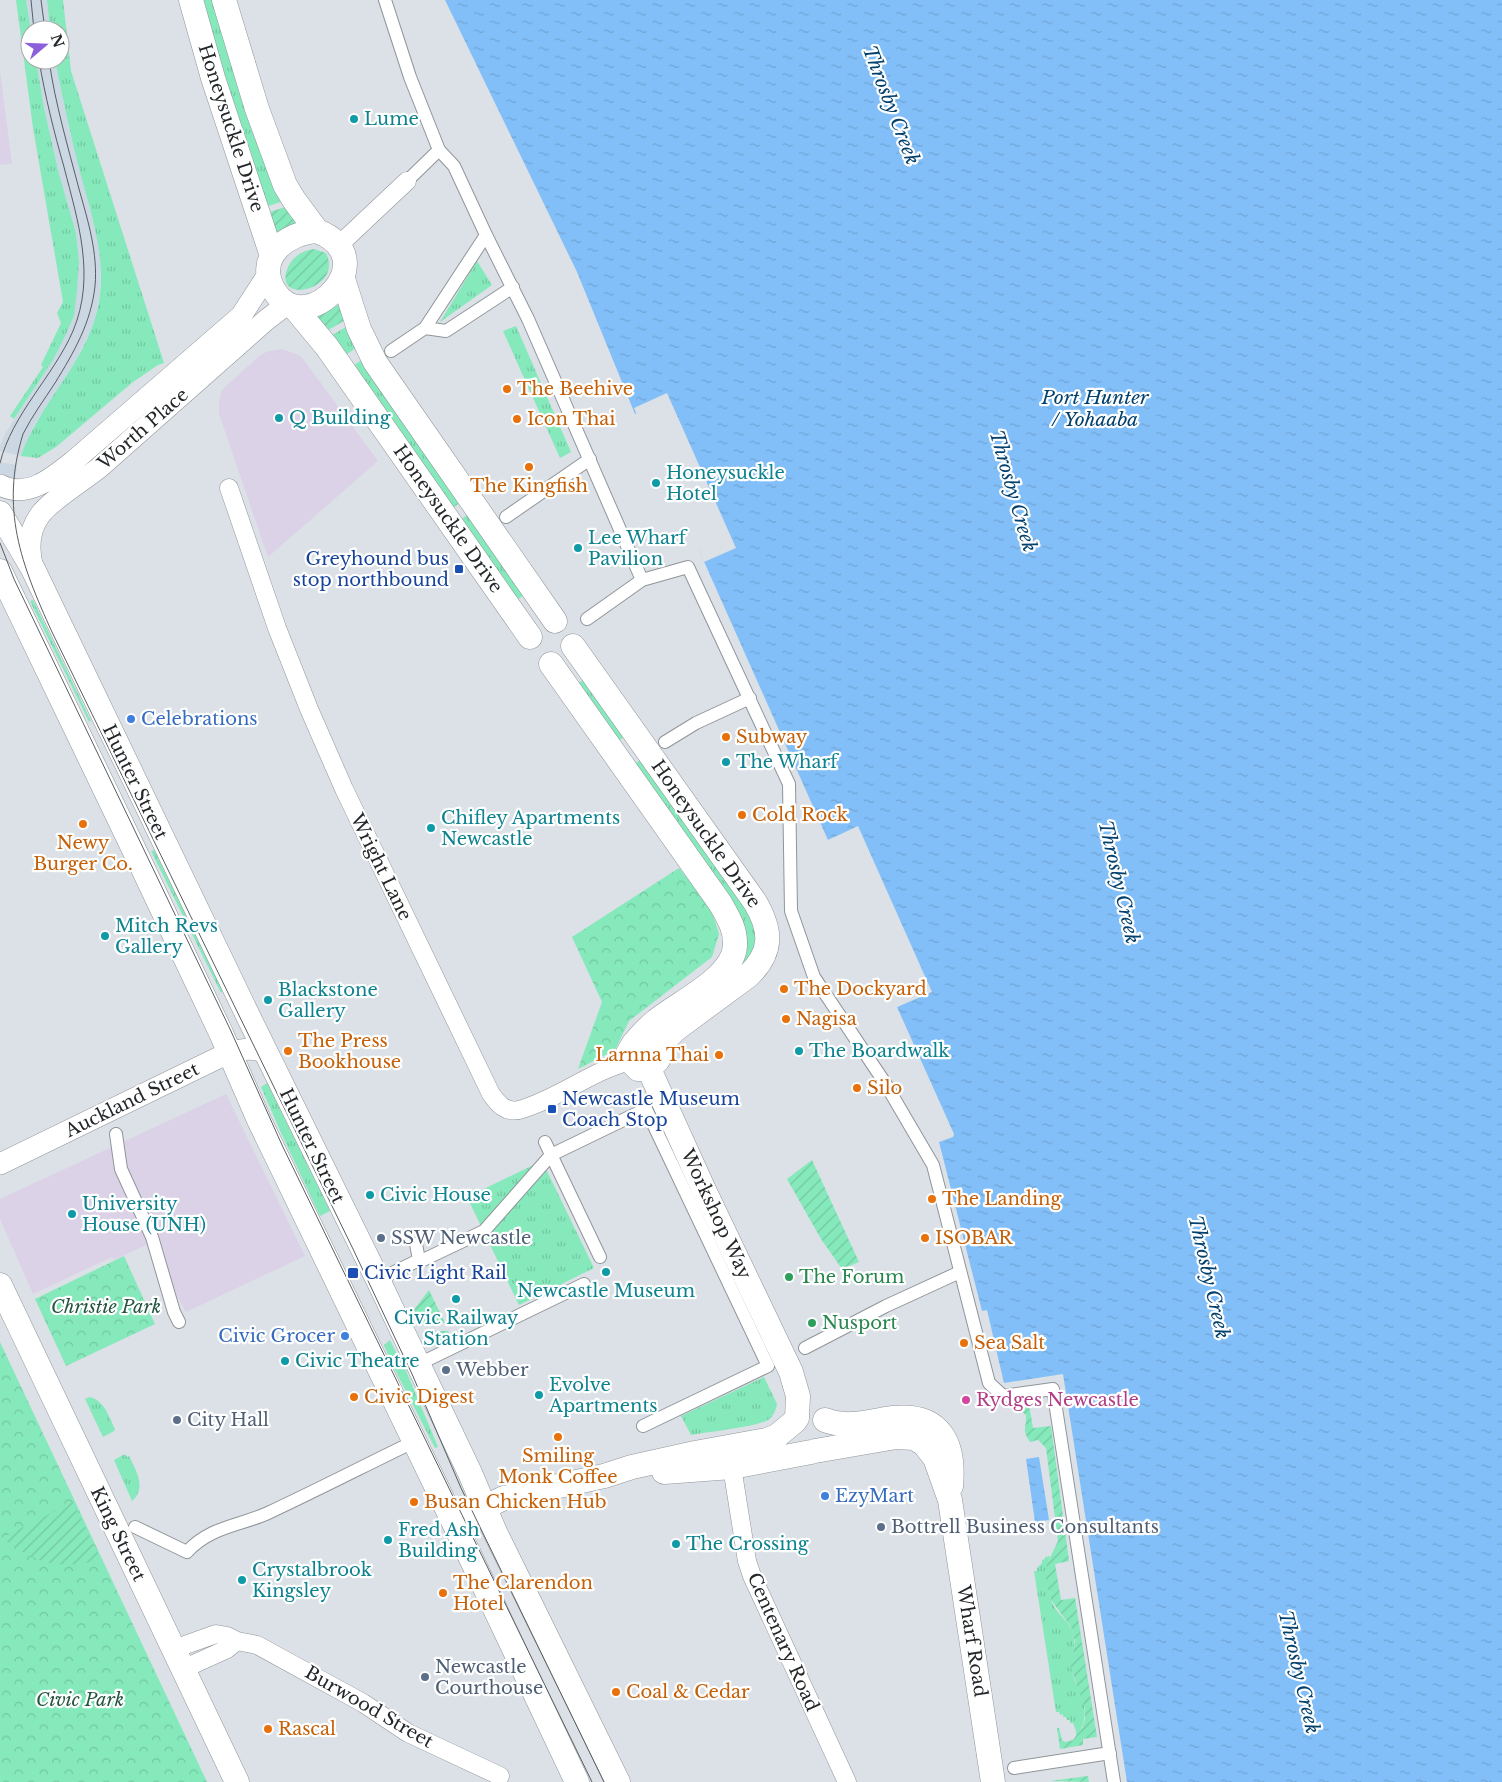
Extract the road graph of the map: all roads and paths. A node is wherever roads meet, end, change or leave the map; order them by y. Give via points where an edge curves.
1 (191, 0) edge
2 (224, 0) edge
3 (385, 0) edge
4 (439, 150) junction
5 (407, 181) joint
6 (317, 231) junction
7 (486, 235) junction
8 (339, 245) junction
9 (270, 264) junction
10 (343, 279) junction
11 (513, 286) junction
12 (290, 305) junction
13 (424, 328) junction
14 (390, 351) dead end
15 (590, 459) junction
16 (0, 485) edge
17 (229, 488) dead end
18 (0, 513) edge
19 (506, 517) dead end
20 (33, 570) junction
21 (0, 571) edge
22 (642, 580) junction
23 (587, 619) dead end
24 (555, 621) junction
25 (530, 637) junction
26 (573, 646) junction
27 (550, 664) junction
28 (750, 698) junction
29 (665, 742) dead end
30 (230, 1053) junction
31 (266, 1053) junction
32 (642, 1058) junction
33 (116, 1134) dead end
34 (545, 1142) dead end
35 (551, 1155) junction
36 (0, 1164) edge
37 (416, 1244) dead end
38 (600, 1258) dead end
39 (419, 1260) junction
40 (960, 1272) junction
41 (378, 1280) junction
42 (584, 1284) dead end
43 (0, 1285) edge
44 (179, 1322) dead end
45 (795, 1353) junction
46 (427, 1360) dead end
47 (824, 1418) junction
48 (796, 1419) junction
49 (643, 1426) dead end
50 (403, 1447) dead end
51 (813, 1452) junction
52 (730, 1457) junction
53 (950, 1500) junction
54 (484, 1507) junction
55 (454, 1522) junction
56 (135, 1526) dead end
57 (179, 1659) junction
58 (1110, 1753) junction
59 (1014, 1768) dead end
60 (500, 1776) dead end
61 (237, 1782) edge
62 (577, 1782) edge
63 (618, 1782) edge
64 (847, 1782) edge
65 (993, 1782) edge
66 (1114, 1782) edge

1 - 9 main road, Honeysuckle Drive
2 - 6 main road, Honeysuckle Drive via 256,109 282,178
3 - 4 street via 410,77
4 - 5 street
4 - 7 street via 454,166
5 - 8 street
6 - 8 main road via 330,236
6 - 9 main road via 294,236 283,243
7 - 11 street
7 - 13 street
8 - 10 main road via 344,259
9 - 12 main road via 273,289
9 - 16 street, Worth Place via 241,316 70,465 30,489 15,490
10 - 12 main road via 319,302 301,308
10 - 24 main road, Honeysuckle Drive via 359,329 379,368
11 - 13 street via 446,331
11 - 15 street
12 - 20 street, Worth Place via 265,321 94,472 42,512 30,541
12 - 25 main road, Honeysuckle Drive via 327,347
13 - 14 street
15 - 19 street
15 - 22 street
17 - 32 street, Wright Lane via 277,628 344,789 484,1080 498,1102 511,1111 524,1109 613,1065
18 - 20 main road, Hunter Street
20 - 31 main road, Hunter Street
21 - 30 main road, Hunter Street
22 - 23 street
22 - 28 street via 688,567
24 - 25 main road via 540,624
24 - 26 main road via 570,630
25 - 27 main road via 534,655
26 - 27 main road via 562,661
26 - 32 main road, Honeysuckle Drive via 755,902 767,927 768,940 758,966
27 - 32 main road, Honeysuckle Drive via 720,903 735,936 733,954 723,971 656,1020
28 - 29 street via 696,723
28 - 40 street via 789,784 791,911 814,977 885,1083 933,1165
30 - 31 street, Auckland Street via 253,1049
30 - 36 street, Auckland Street
30 - 55 main road, Hunter Street via 259,1120
31 - 41 main road, Hunter Street
32 - 45 main road, Workshop Way via 704,1190
33 - 44 street via 121,1169 152,1237
34 - 35 street
35 - 38 street
35 - 39 street via 484,1231
35 - 49 street via 646,1109 768,1366
37 - 39 street
39 - 41 street
40 - 45 street
40 - 58 street via 989,1383 1003,1396 1053,1389
41 - 54 main road, Hunter Street
42 - 46 street
43 - 57 main road, King Street
45 - 47 main road, Workshop Way
45 - 48 main road, Workshop Way
47 - 48 main road via 810,1413
47 - 51 main road via 830,1438 825,1446
47 - 53 main road via 845,1425 910,1418 934,1426 944,1437 953,1464
48 - 51 main road via 791,1432 794,1443 800,1449
48 - 52 main road via 777,1436
50 - 56 street via 270,1512 218,1530 196,1542 186,1552
51 - 52 main road
51 - 53 main road via 896,1437 914,1438 924,1444 935,1458
52 - 54 main road via 632,1467 504,1498
52 - 64 street, Centenary Road via 752,1576
53 - 65 main road, Wharf Road
54 - 55 main road
54 - 63 main road, Hunter Street
55 - 62 main road, Hunter Street
57 - 60 street, Burwood Street via 227,1650 237,1642 257,1645 363,1703 408,1733
57 - 61 main road, King Street
58 - 59 street
58 - 66 street

